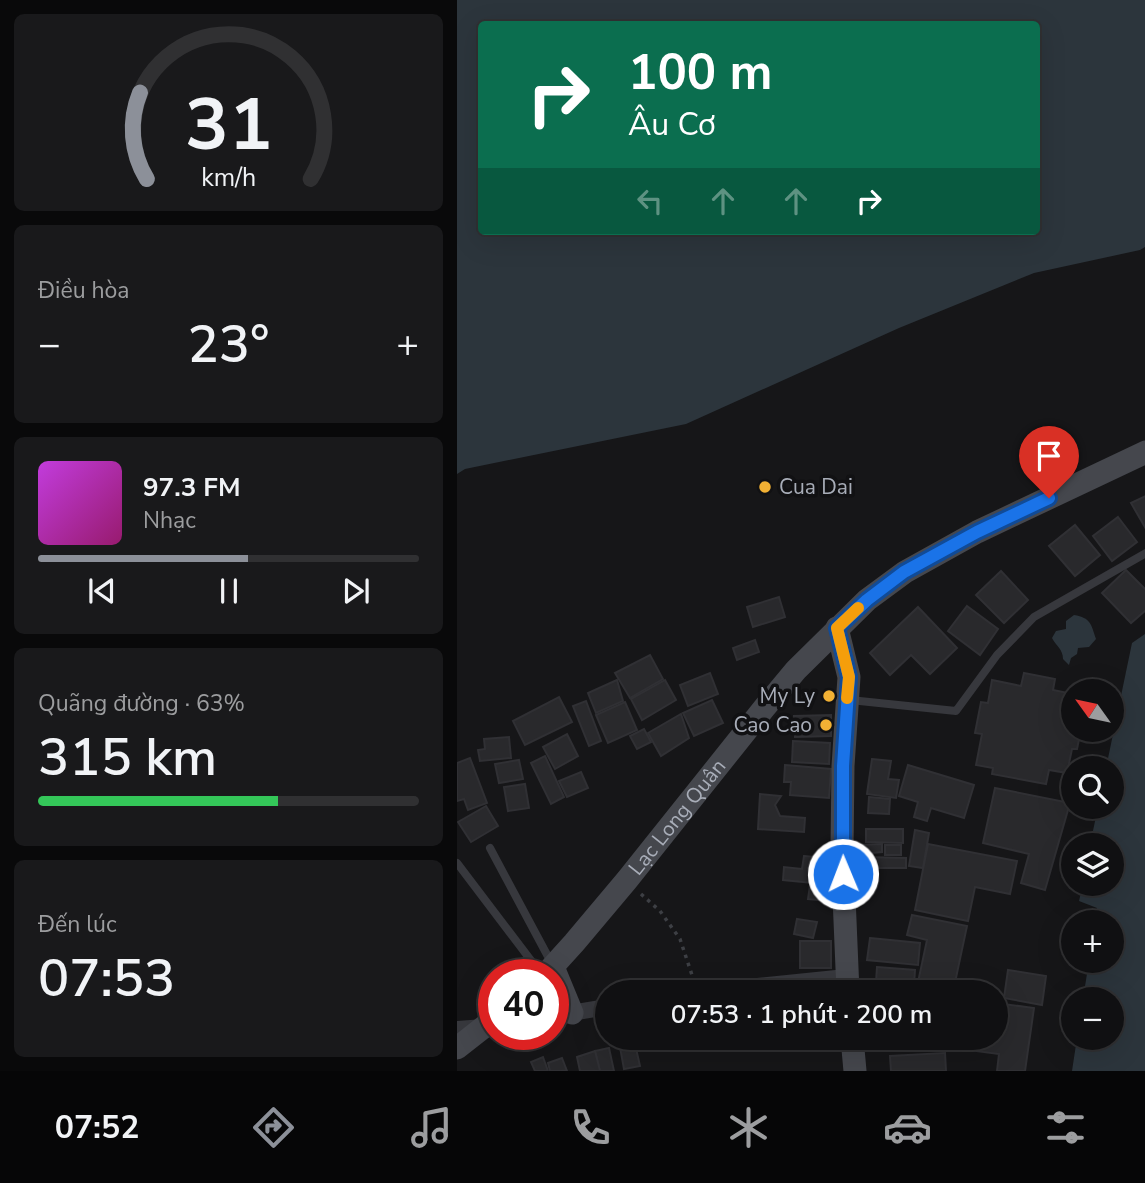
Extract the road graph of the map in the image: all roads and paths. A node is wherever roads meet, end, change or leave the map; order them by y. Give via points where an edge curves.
1 (1145, 452) edge
2 (1145, 553) edge
3 (837, 628) junction
4 (847, 700) junction
5 (490, 848) dead end
6 (457, 863) edge
7 (627, 880) junction
8 (536, 959) edge
9 (541, 959) edge
10 (558, 959) edge
11 (694, 980) edge
12 (847, 980) edge
13 (595, 1009) edge
14 (569, 1013) edge
15 (478, 1026) edge
16 (457, 1029) edge
17 (478, 1033) edge
18 (457, 1048) edge
19 (853, 1050) edge
20 (855, 1071) edge

1 - 3 main road, Lạc Long Quân via 904,572
2 - 4 lane via 1034,617 997,655 956,711
3 - 4 main road via 849,677
3 - 7 main road, Lạc Long Quân via 765,707
4 - 12 main road via 842,849
5 - 9 lane
6 - 8 lane
7 - 10 main road, Lạc Long Quân
7 - 11 path via 660,911 680,939
13 - 14 street
15 - 16 street
17 - 18 main road
19 - 20 main road

